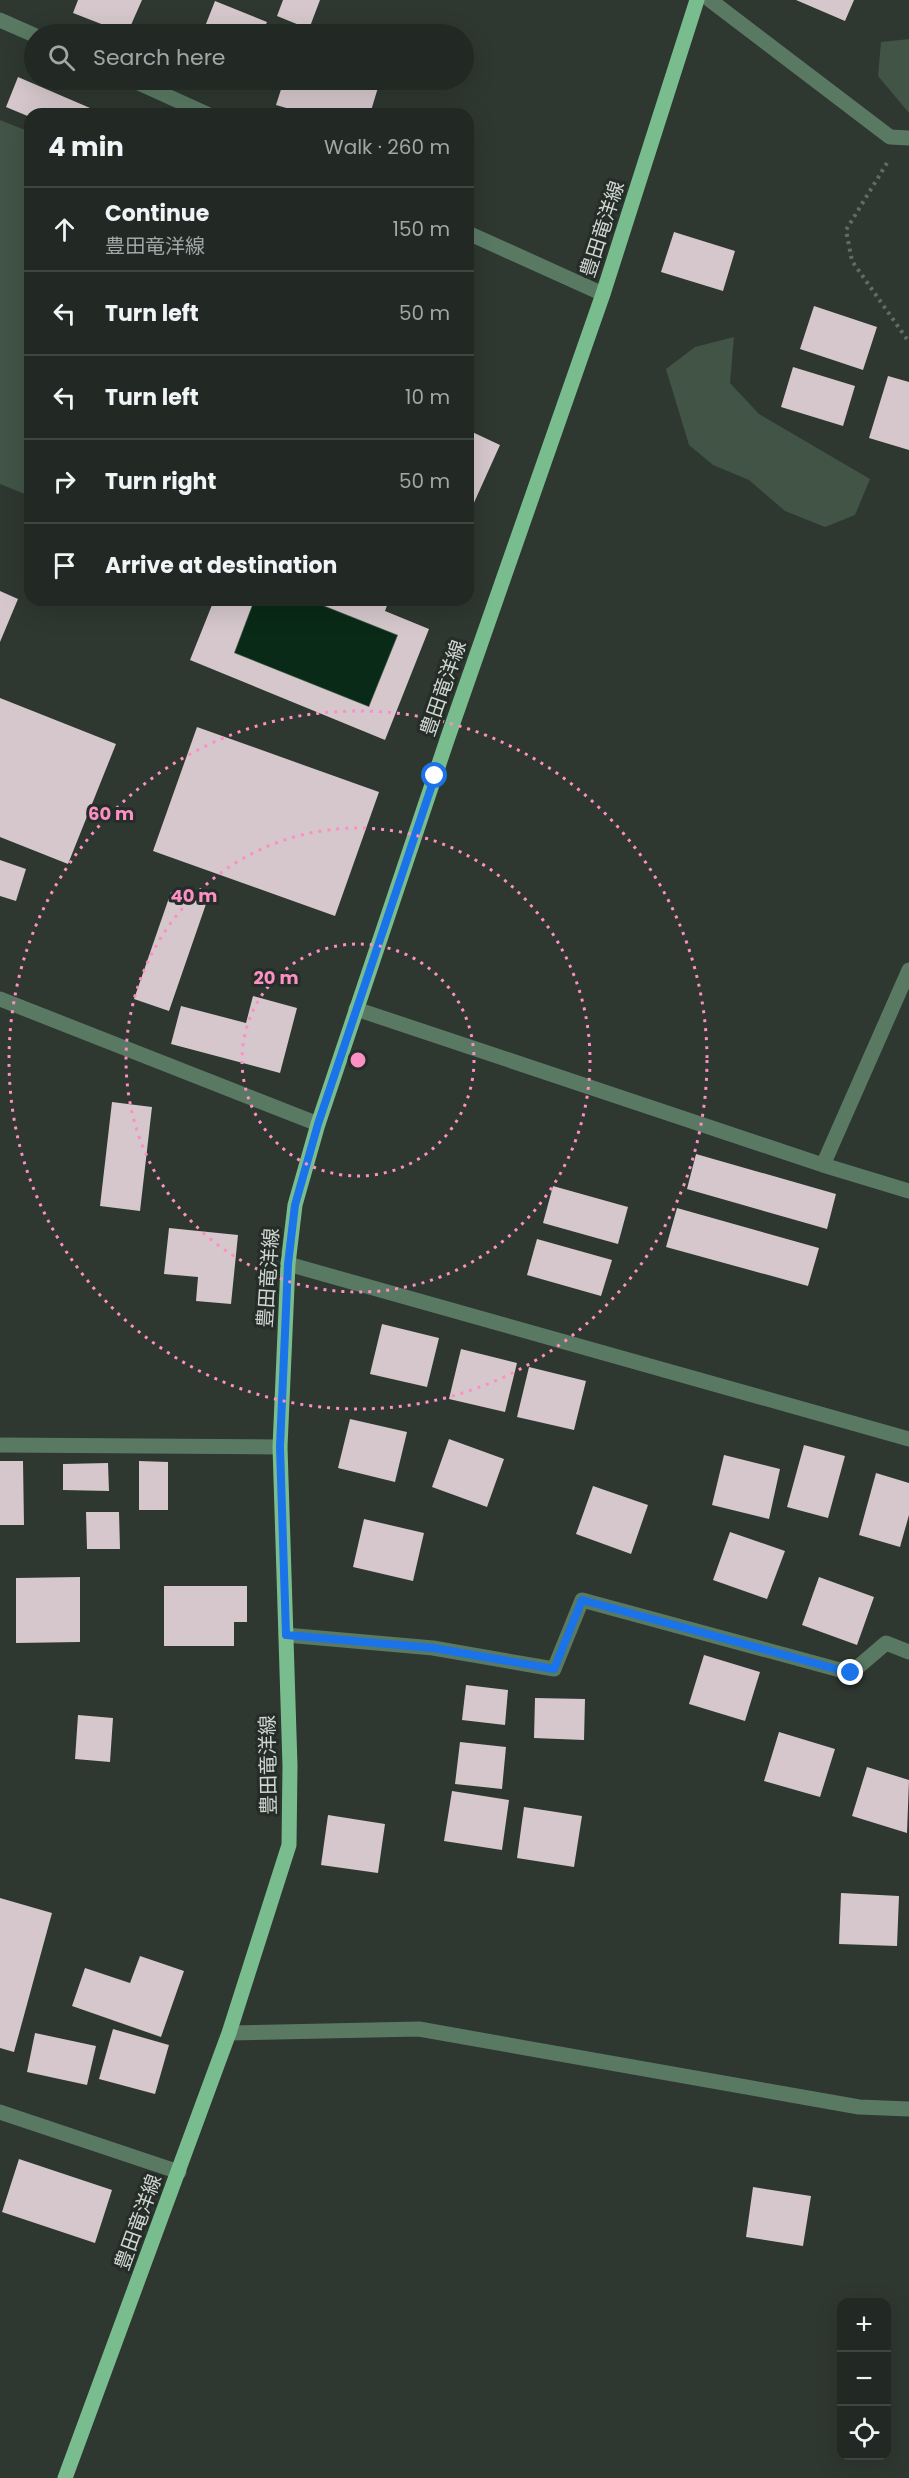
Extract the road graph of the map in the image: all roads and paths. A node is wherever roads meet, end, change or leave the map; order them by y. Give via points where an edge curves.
1 (697, 0) edge
2 (710, 0) edge
3 (0, 20) edge
4 (24, 31) edge
5 (154, 90) edge
6 (194, 108) edge
7 (906, 138) edge
8 (474, 236) edge
9 (603, 294) junction
10 (909, 342) edge
11 (909, 970) edge
12 (0, 999) edge
13 (356, 1009) junction
14 (318, 1124) junction
15 (823, 1164) junction
16 (909, 1191) edge
17 (288, 1264) junction
18 (909, 1439) edge
19 (0, 1445) edge
20 (280, 1447) junction
21 (286, 1635) junction
22 (909, 1652) edge
23 (229, 2033) junction
24 (909, 2109) edge
25 (0, 2112) edge
26 (179, 2172) junction
27 (65, 2478) edge

1 - 9 main road, 豊田竜洋線
2 - 7 street via 890,137
3 - 4 street
5 - 6 street
7 - 10 path via 846,230 852,261
8 - 9 street
9 - 13 main road, 豊田竜洋線
11 - 15 street
12 - 14 street
13 - 14 main road, 豊田竜洋線
13 - 15 street
14 - 17 main road, 豊田竜洋線 via 295,1205
15 - 16 street
17 - 18 street
17 - 20 main road, 豊田竜洋線
19 - 20 street
20 - 21 main road, 豊田竜洋線
21 - 22 street via 433,1648 554,1669 582,1600 851,1673 886,1643
21 - 23 main road, 豊田竜洋線 via 289,1845
23 - 24 street via 418,2029 859,2107
23 - 26 main road, 豊田竜洋線
25 - 26 street
26 - 27 main road, 豊田竜洋線

